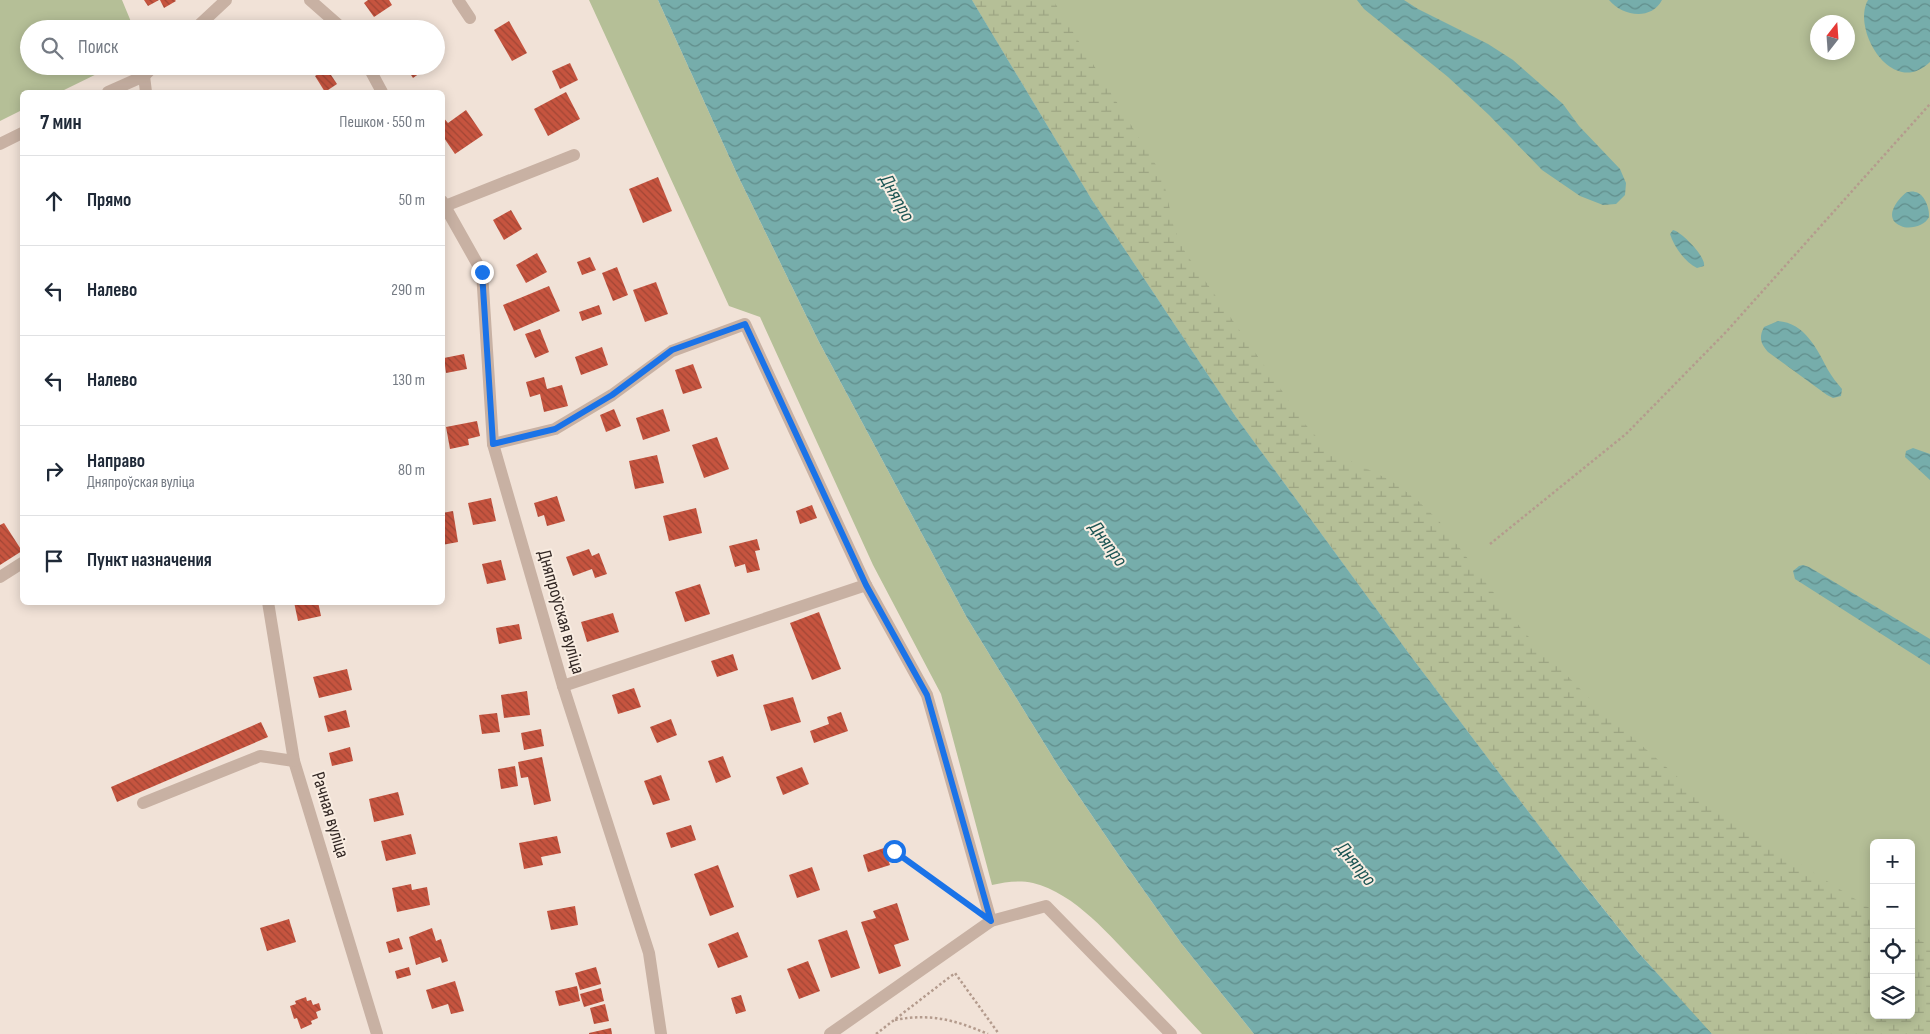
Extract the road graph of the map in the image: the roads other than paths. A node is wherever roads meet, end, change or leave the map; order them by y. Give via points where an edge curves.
1 (226, 0) edge
2 (310, 0) edge
3 (458, 0) edge
4 (470, 18) dead end
5 (205, 20) edge
6 (333, 20) edge
7 (373, 75) edge
8 (144, 76) joint
9 (112, 90) edge
10 (146, 90) edge
11 (381, 90) edge
12 (20, 134) edge
13 (0, 144) edge
14 (574, 155) dead end
15 (445, 204) edge
16 (445, 206) edge
17 (493, 444) junction
18 (20, 564) edge
19 (0, 577) edge
20 (866, 585) junction
21 (268, 605) edge
22 (563, 686) junction
23 (294, 761) junction
24 (143, 803) dead end
25 (991, 921) junction
26 (377, 1034) edge
27 (662, 1034) edge
28 (830, 1034) edge
29 (1171, 1034) edge

1 - 5 street
2 - 6 street
3 - 4 street
7 - 11 street
8 - 9 street
8 - 10 street
12 - 13 street
14 - 15 street
16 - 17 street, Дняпроўская вуліца via 482,272
17 - 20 street via 555,429 612,395 672,350 745,324
17 - 22 street, Дняпроўская вуліца
18 - 19 street
20 - 22 street
20 - 25 street via 927,695
21 - 23 street, Рачная вуліца
22 - 27 street, Дняпроўская вуліца via 649,953
23 - 24 street via 260,756
23 - 26 street, Рачная вуліца
25 - 28 street
25 - 29 street via 1046,906

